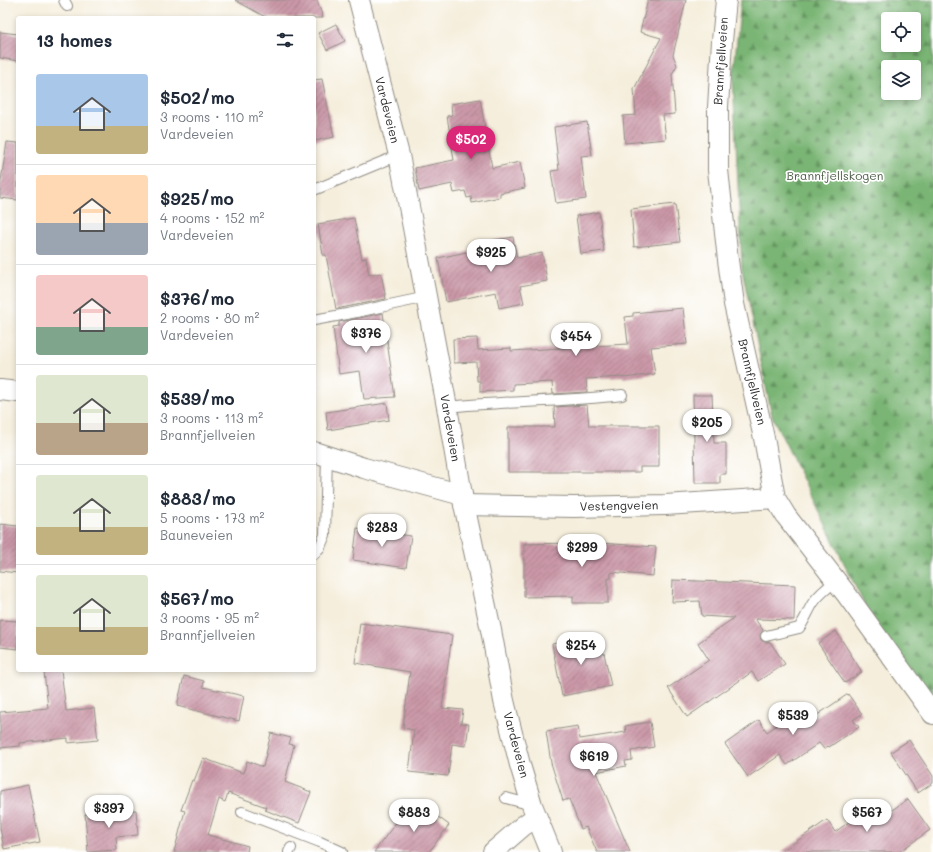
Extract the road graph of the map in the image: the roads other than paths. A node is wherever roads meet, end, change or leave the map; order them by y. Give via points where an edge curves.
1 (359, 0) edge
2 (726, 0) edge
3 (398, 155) junction
4 (316, 189) edge
5 (427, 297) junction
6 (316, 320) edge
7 (0, 390) edge
8 (16, 392) edge
9 (622, 395) dead end
10 (447, 407) junction
11 (320, 454) edge
12 (775, 498) junction
13 (463, 500) junction
14 (316, 552) edge
15 (836, 581) junction
16 (766, 636) dead end
17 (933, 714) edge
18 (506, 798) dead end
19 (534, 811) junction
20 (242, 812) dead end
21 (342, 852) edge
22 (493, 852) edge
23 (551, 852) edge

1 - 3 street, Vardeveien
2 - 12 street, Brannfjellveien via 718,107 718,170 734,304
3 - 4 lane
3 - 5 street, Vardeveien
5 - 6 lane
5 - 10 street, Vardeveien
7 - 8 street
9 - 10 lane
10 - 13 street, Vardeveien
11 - 13 street, Vestengveien
11 - 14 lane via 325,535
12 - 13 street, Vestengveien via 665,505 574,507
12 - 15 street, Brannfjellveien
13 - 19 street, Vardeveien via 504,701
15 - 16 lane via 813,603 799,628
15 - 17 street, Brannfjellveien
18 - 19 lane
19 - 22 street via 523,826
19 - 23 street, Vardeveien
20 - 21 lane

